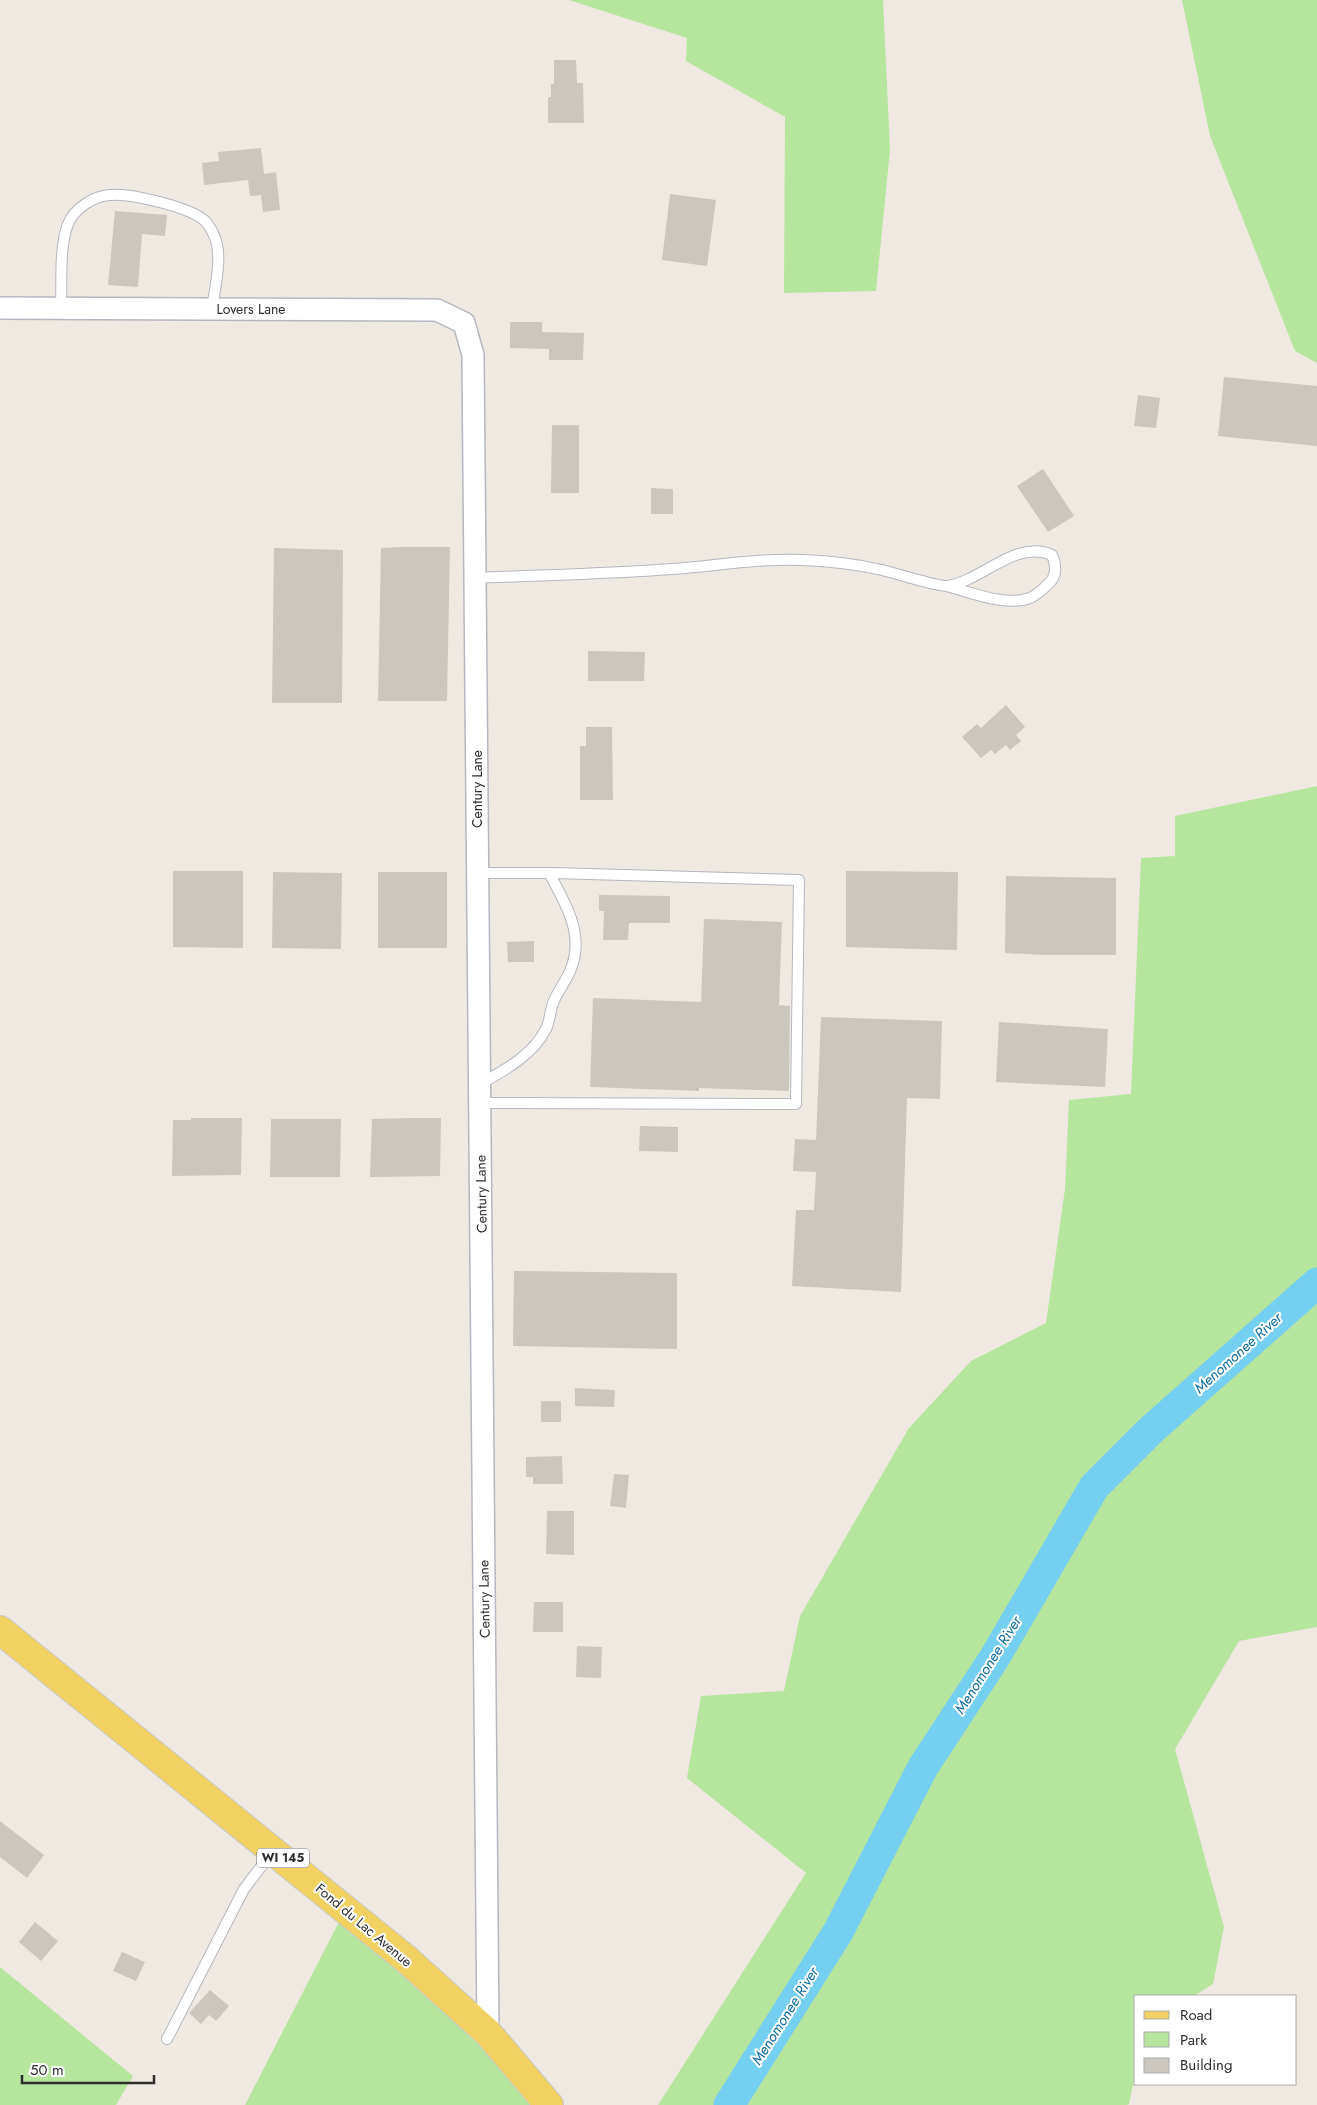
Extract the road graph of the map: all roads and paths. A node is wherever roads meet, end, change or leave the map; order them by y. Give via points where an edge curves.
1 (0, 308) edge
2 (61, 308) junction
3 (212, 309) junction
4 (473, 356) joint
5 (475, 578) junction
6 (946, 586) junction
7 (478, 873) junction
8 (549, 873) junction
9 (480, 1094) junction
10 (0, 1630) edge
11 (274, 1850) junction
12 (488, 2033) junction
13 (167, 2039) dead end
14 (549, 2105) edge

1 - 2 street, Lovers Lane
2 - 3 street, Lovers Lane
2 - 3 lane via 64,239 68,223 87,203 109,195 125,195 170,205 206,221 218,247
3 - 4 street, Lovers Lane via 437,310 464,323
4 - 5 street, Century Lane
5 - 6 lane via 800,560 839,562
5 - 7 street, Century Lane
6 - 6 lane via 966,580 1028,550 1042,550 1052,555 1055,563 1055,575 1050,583 1029,598 1004,600
7 - 8 lane
7 - 9 street, Century Lane
8 - 9 lane via 572,916 576,945 572,966 553,1002 547,1028 532,1049
8 - 9 lane via 799,880 796,1104
9 - 12 street, Century Lane
10 - 11 main road, Fond du Lac Avenue / WI 145
11 - 12 main road, Fond du Lac Avenue / WI 145 via 405,1958
11 - 13 lane via 244,1889
12 - 14 main road, Fond du Lac Avenue / WI 145

